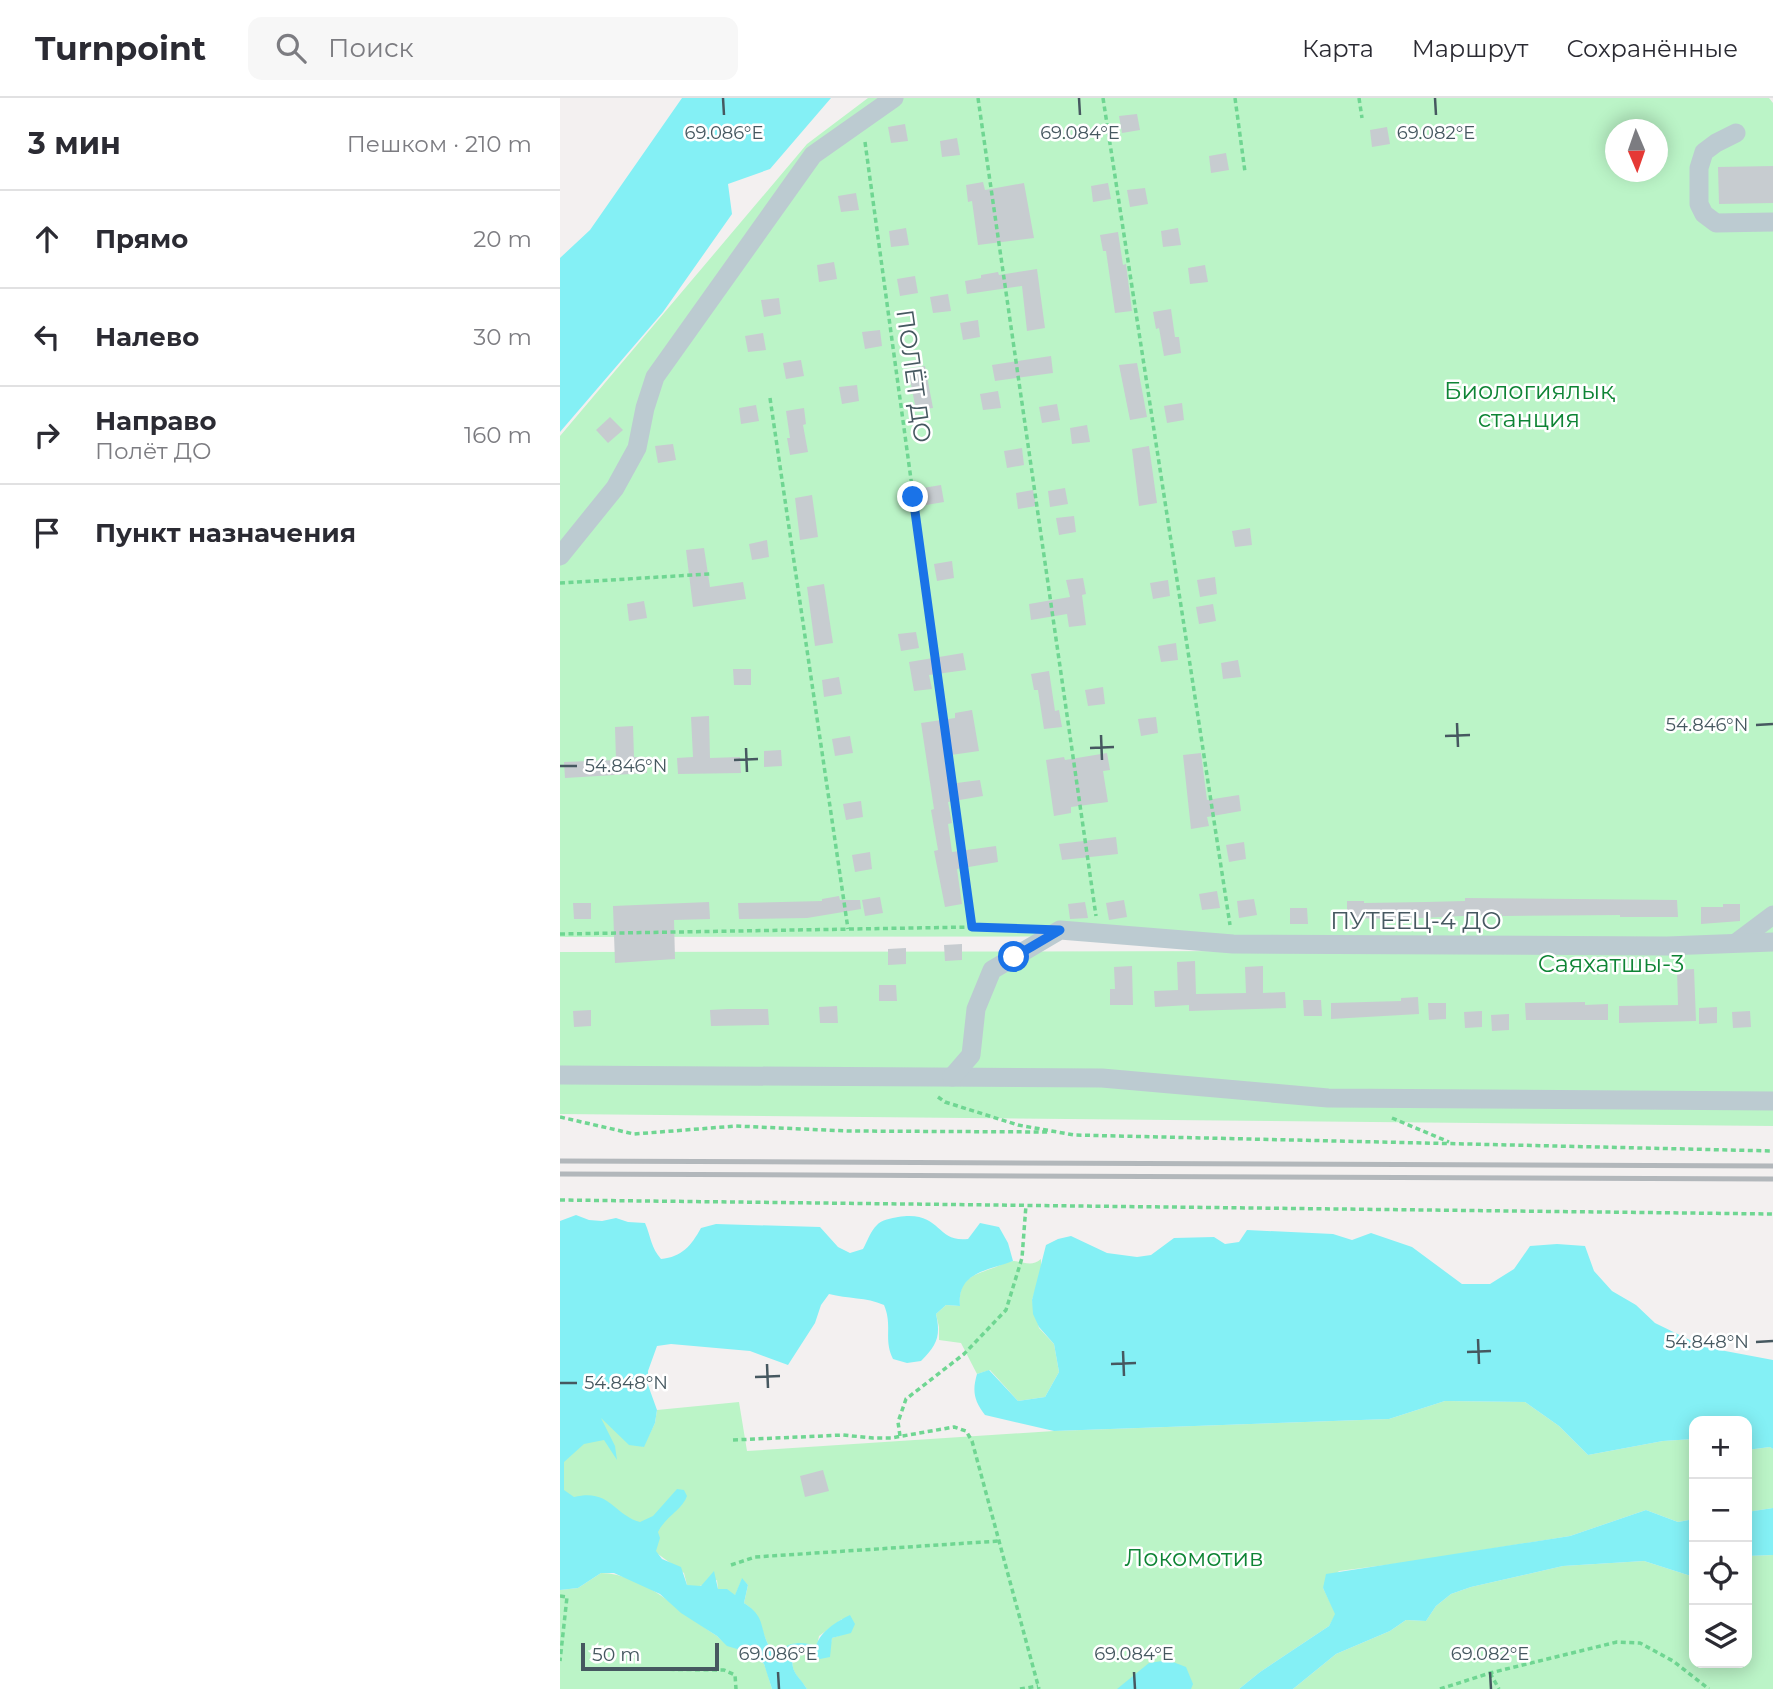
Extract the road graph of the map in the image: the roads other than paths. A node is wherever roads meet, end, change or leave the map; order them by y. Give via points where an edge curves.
1 (894, 98) edge
2 (1737, 133) dead end
3 (1773, 222) edge
4 (560, 556) edge
5 (1773, 915) edge
6 (1737, 942) junction
7 (1773, 942) edge
8 (560, 1075) edge
9 (952, 1077) junction
10 (1773, 1101) edge

1 - 4 street via 813,155 655,377 637,448 615,488
2 - 3 street via 1703,152 1699,204 1716,223
5 - 6 street
6 - 7 street, ПУТЕЕЦ-4 ДО
6 - 9 street, ПУТЕЕЦ-4 ДО via 1667,946 1233,944 1060,930 992,970 976,1010 971,1055
8 - 9 street
9 - 10 street via 1102,1078 1328,1098

